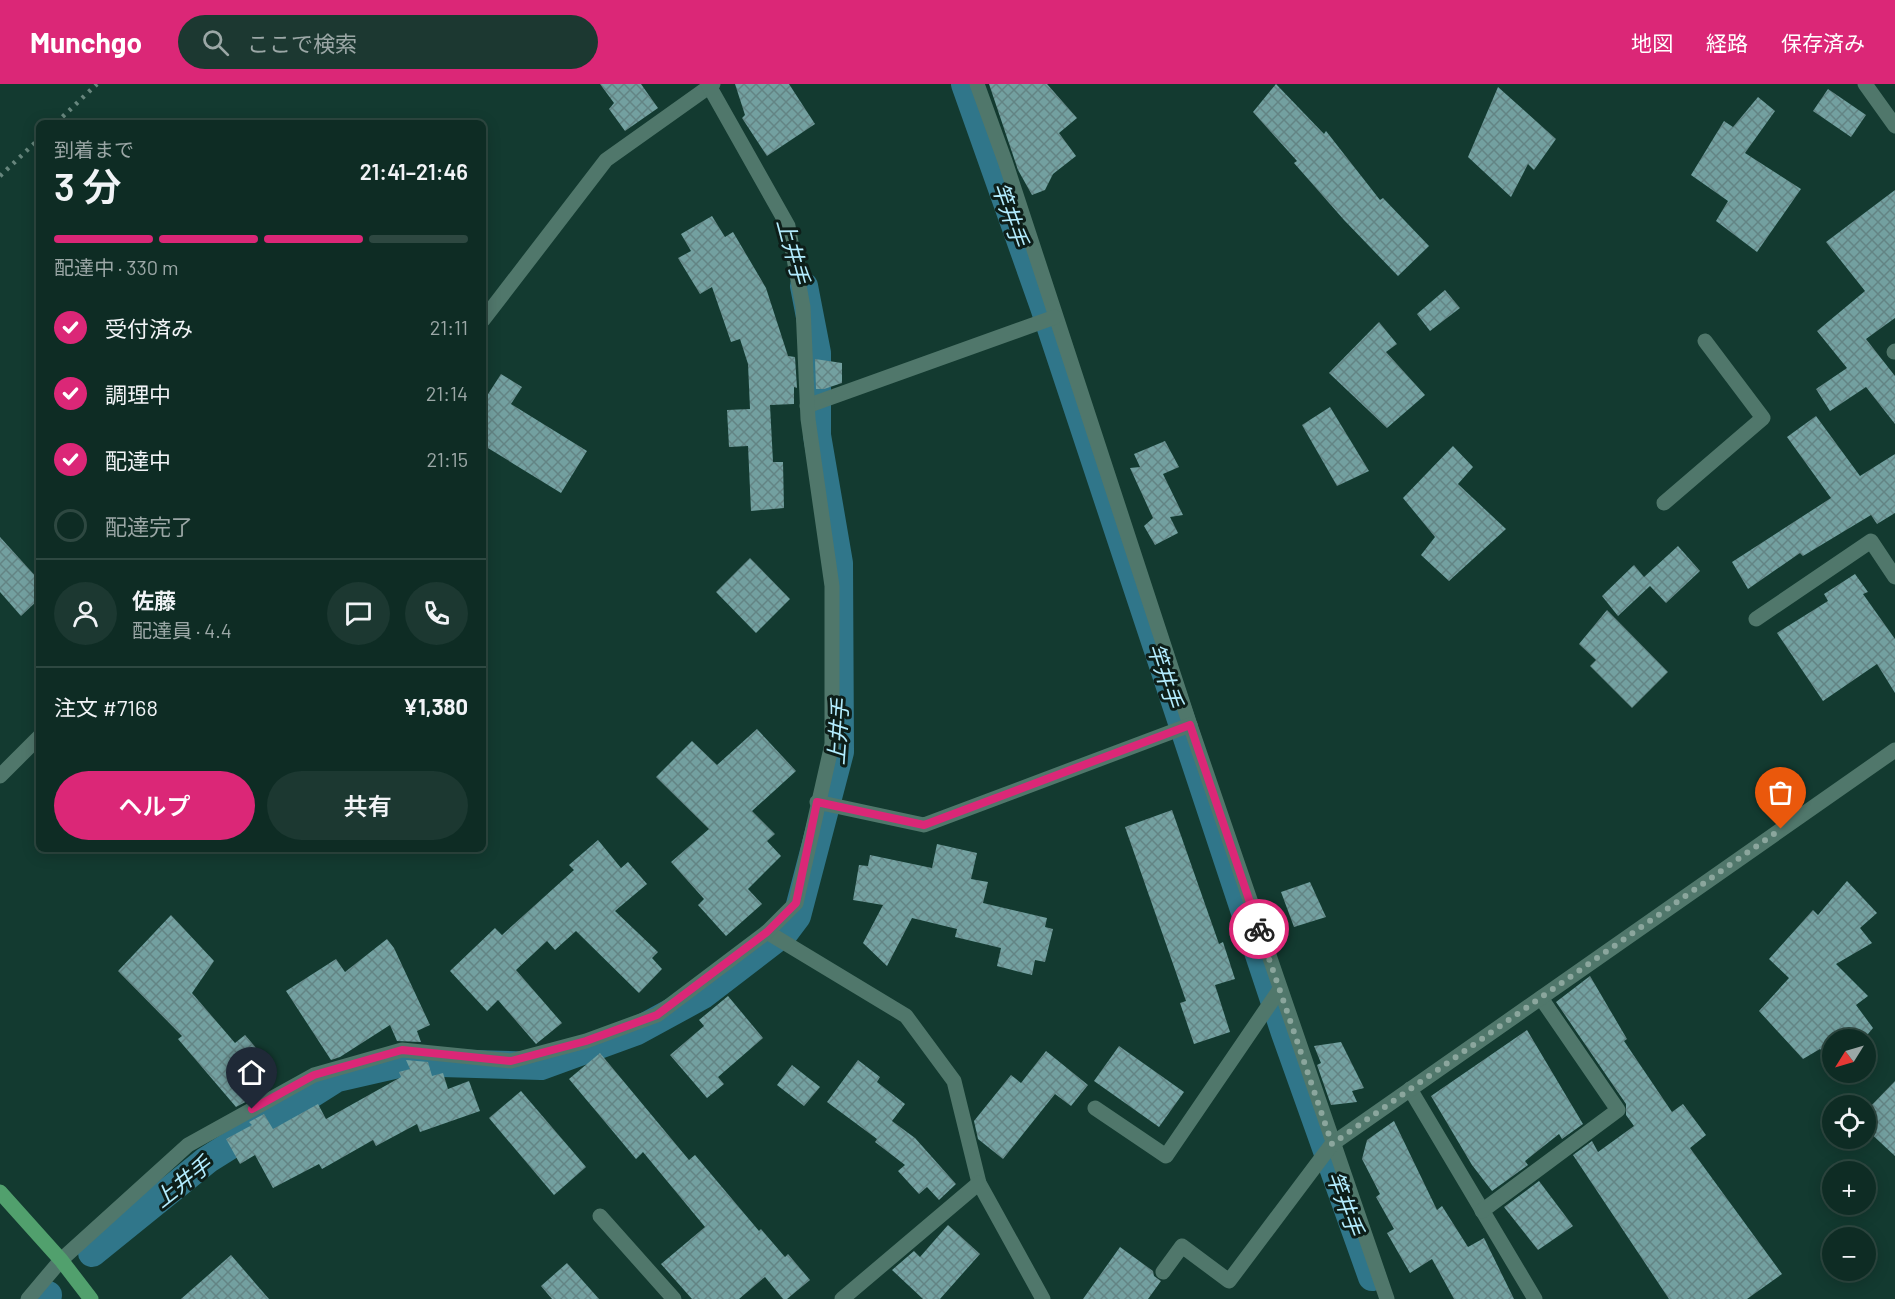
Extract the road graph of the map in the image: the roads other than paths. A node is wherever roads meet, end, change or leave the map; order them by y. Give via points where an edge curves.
1 (977, 84) edge
2 (1865, 84) edge
3 (710, 85) edge
4 (1895, 126) edge
5 (486, 316) edge
6 (1055, 317) junction
7 (1705, 341) dead end
8 (807, 406) junction
9 (1664, 503) dead end
10 (1895, 577) edge
11 (1756, 619) dead end
12 (1190, 725) junction
13 (36, 740) edge
14 (1895, 750) edge
15 (0, 776) edge
16 (817, 802) junction
17 (767, 932) junction
18 (1280, 989) junction
19 (1540, 998) junction
20 (1410, 1089) junction
21 (1095, 1108) dead end
22 (1332, 1144) junction
23 (979, 1183) junction
24 (0, 1192) edge
25 (1482, 1211) junction
26 (600, 1216) dead end
27 (61, 1260) junction
28 (1163, 1272) dead end
29 (28, 1299) edge
30 (91, 1299) edge
31 (674, 1299) edge
32 (842, 1299) edge
33 (1043, 1299) edge
34 (1387, 1299) edge
35 (1535, 1299) edge

1 - 6 street
2 - 4 street
3 - 5 street via 606,160
3 - 8 street via 788,226 803,307
6 - 8 street
6 - 12 street
7 - 9 street via 1763,418
8 - 16 street via 832,586 832,744
10 - 11 street via 1871,541
12 - 16 street via 924,825
12 - 18 street
13 - 15 street
14 - 19 street
16 - 17 street via 796,903
17 - 23 street via 906,1016 954,1081
17 - 27 street via 657,1015 586,1041 511,1061 402,1050 314,1075 188,1145
18 - 21 street via 1166,1156
18 - 22 street
19 - 20 street
19 - 25 street via 1618,1110
20 - 22 street
20 - 25 street
22 - 28 street via 1229,1281 1182,1246
22 - 34 street
23 - 32 street
23 - 33 street
24 - 27 main road
25 - 35 street
26 - 31 street
27 - 29 street
27 - 30 main road

